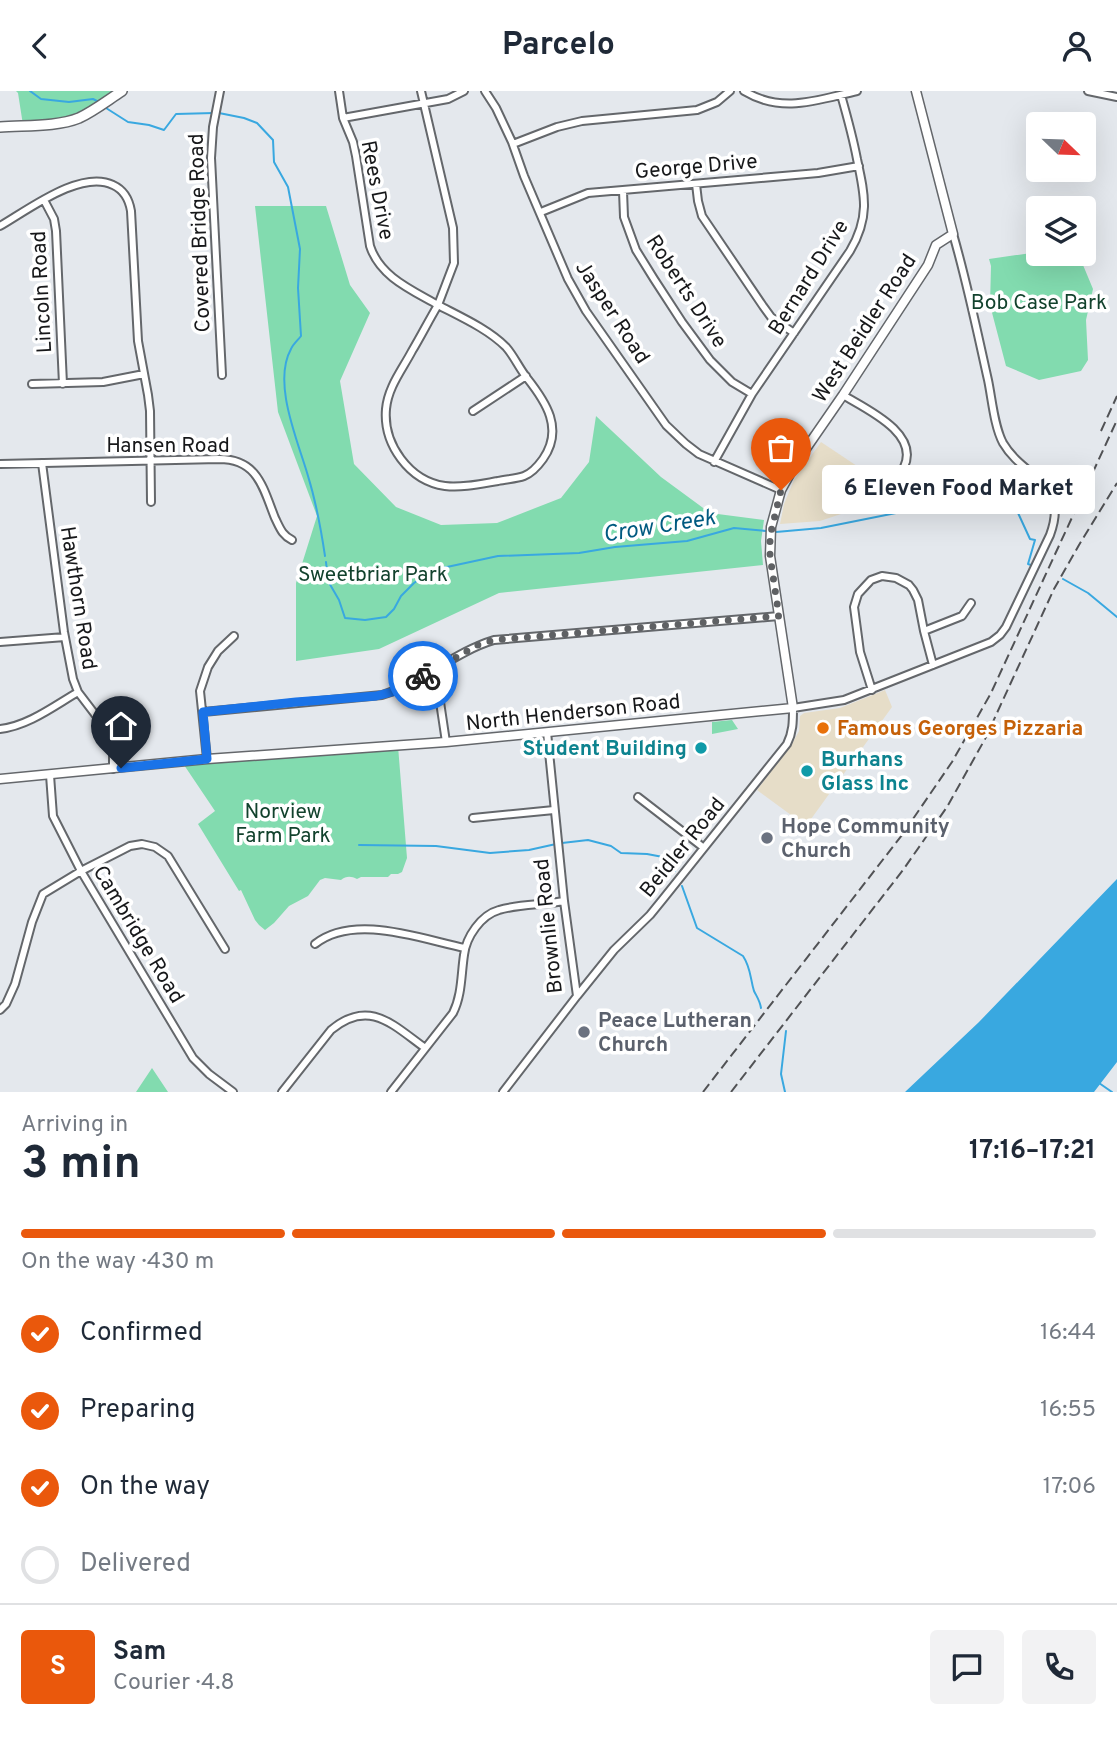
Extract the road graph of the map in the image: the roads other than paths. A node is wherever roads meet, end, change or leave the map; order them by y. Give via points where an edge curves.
1 (122, 91) edge
2 (220, 91) edge
3 (339, 91) edge
4 (421, 91) edge
5 (464, 91) edge
6 (485, 91) edge
7 (730, 91) edge
8 (744, 91) edge
9 (857, 91) edge
10 (916, 91) edge
11 (1088, 91) edge
12 (841, 95) junction
13 (1117, 97) edge
14 (423, 103) junction
15 (343, 118) junction
16 (0, 127) edge
17 (513, 143) junction
18 (859, 166) junction
19 (696, 184) junction
20 (623, 191) junction
21 (44, 200) junction
22 (541, 212) junction
23 (0, 226) edge
24 (953, 234) junction
25 (438, 305) junction
26 (794, 333) junction
27 (144, 374) junction
28 (222, 375) dead end
29 (526, 376) junction
30 (32, 384) dead end
31 (63, 384) junction
32 (752, 394) junction
33 (843, 395) junction
34 (473, 411) dead end
35 (151, 461) junction
36 (714, 462) junction
37 (42, 463) junction
38 (0, 464) edge
39 (904, 467) dead end
40 (781, 490) junction
41 (151, 502) dead end
42 (292, 540) dead end
43 (971, 603) dead end
44 (779, 616) junction
45 (923, 631) junction
46 (234, 636) dead end
47 (65, 637) junction
48 (0, 642) edge
49 (933, 666) junction
50 (424, 675) junction
51 (872, 690) junction
52 (78, 692) junction
53 (793, 708) junction
54 (203, 712) junction
55 (0, 729) edge
56 (547, 732) junction
57 (446, 742) junction
58 (207, 759) junction
59 (113, 769) junction
60 (50, 775) junction
61 (0, 779) edge
62 (638, 797) dead end
63 (554, 810) junction
64 (473, 818) dead end
65 (704, 848) junction
66 (81, 871) junction
67 (564, 901) junction
68 (314, 944) dead end
69 (464, 948) junction
70 (225, 949) dead end
71 (577, 996) junction
72 (0, 1010) edge
73 (425, 1048) junction
74 (233, 1092) edge
75 (282, 1092) edge
76 (391, 1092) edge
77 (503, 1092) edge

1 - 16 main road via 68,121
2 - 28 street, Covered Bridge Road via 211,158
3 - 15 street, Rees Drive
4 - 14 street
5 - 14 street
6 - 17 street, Jasper Road
7 - 17 street via 697,110 570,123
8 - 12 street via 785,105
9 - 12 street
10 - 24 street
11 - 13 street
12 - 18 street, Bernard Drive
14 - 15 street
14 - 25 street via 455,244 454,263
15 - 25 street, Rees Drive via 353,142 374,258 399,283
17 - 22 street, Jasper Road
18 - 19 street, George Drive
18 - 26 street, Bernard Drive via 864,204 857,238
19 - 20 street, George Drive
19 - 26 street via 702,216 771,317
20 - 22 street, George Drive via 588,193
20 - 32 street, Roberts Drive via 624,217 636,250 653,277 710,360
21 - 23 street
21 - 27 street via 91,181 109,183 126,196
21 - 31 street, Lincoln Road via 56,231
22 - 36 street, Jasper Road via 586,311 666,425
24 - 33 street, West Beidler Road via 936,245 928,265
24 - 49 street, North Henderson Road via 1000,434 1011,453 1046,486 1054,502 1055,521 997,638
25 - 29 street via 495,338
25 - 29 street via 401,369 386,407 393,447 419,476 434,484 467,486 530,473 549,451 553,423
26 - 32 street, Bernard Drive
27 - 31 street
27 - 35 street
29 - 34 street
30 - 31 street
32 - 36 street, Bernard Drive
33 - 39 street via 898,432 907,460
33 - 40 street, West Beidler Road
35 - 37 street, Hansen Road
35 - 41 street
35 - 42 street, Hansen Road via 225,459 243,463 256,475 281,533
36 - 40 street, Jasper Road
37 - 38 street, Hansen Road
37 - 47 street, Hawthorn Road
40 - 44 street, West Beidler Road via 770,532
43 - 45 street via 962,617
44 - 50 street via 494,640
44 - 53 street, West Beidler Road
45 - 49 street
45 - 51 street via 918,600 909,585 882,576 862,588 854,607
46 - 54 street via 208,667 200,691
47 - 48 street
47 - 52 street, Hawthorn Road
49 - 51 street, North Henderson Road
50 - 54 street via 376,696
50 - 57 street via 440,702
51 - 53 street, North Henderson Road via 844,700
52 - 55 street via 25,722
52 - 59 street, Hawthorn Road via 107,730
53 - 56 street, North Henderson Road
53 - 65 street, Beidler Road via 787,744
54 - 58 street
56 - 57 street, North Henderson Road
56 - 63 street, Brownlie Road
57 - 58 street, North Henderson Road
58 - 59 street, North Henderson Road
59 - 60 street, North Henderson Road
60 - 61 street, North Henderson Road
60 - 66 street, Cambridge Road via 53,816
62 - 65 street
63 - 64 street
63 - 67 street, Brownlie Road
65 - 71 street, Beidler Road
66 - 70 street via 130,846 155,847 169,856
66 - 72 street via 43,894 15,984
66 - 74 street, Cambridge Road via 194,1058
67 - 69 street via 498,910 475,928
67 - 71 street, Brownlie Road
68 - 69 street via 326,935 391,930
69 - 73 street via 458,1002
71 - 77 street, Brownlie Road
73 - 75 street via 384,1019 349,1018 331,1030
73 - 76 street

